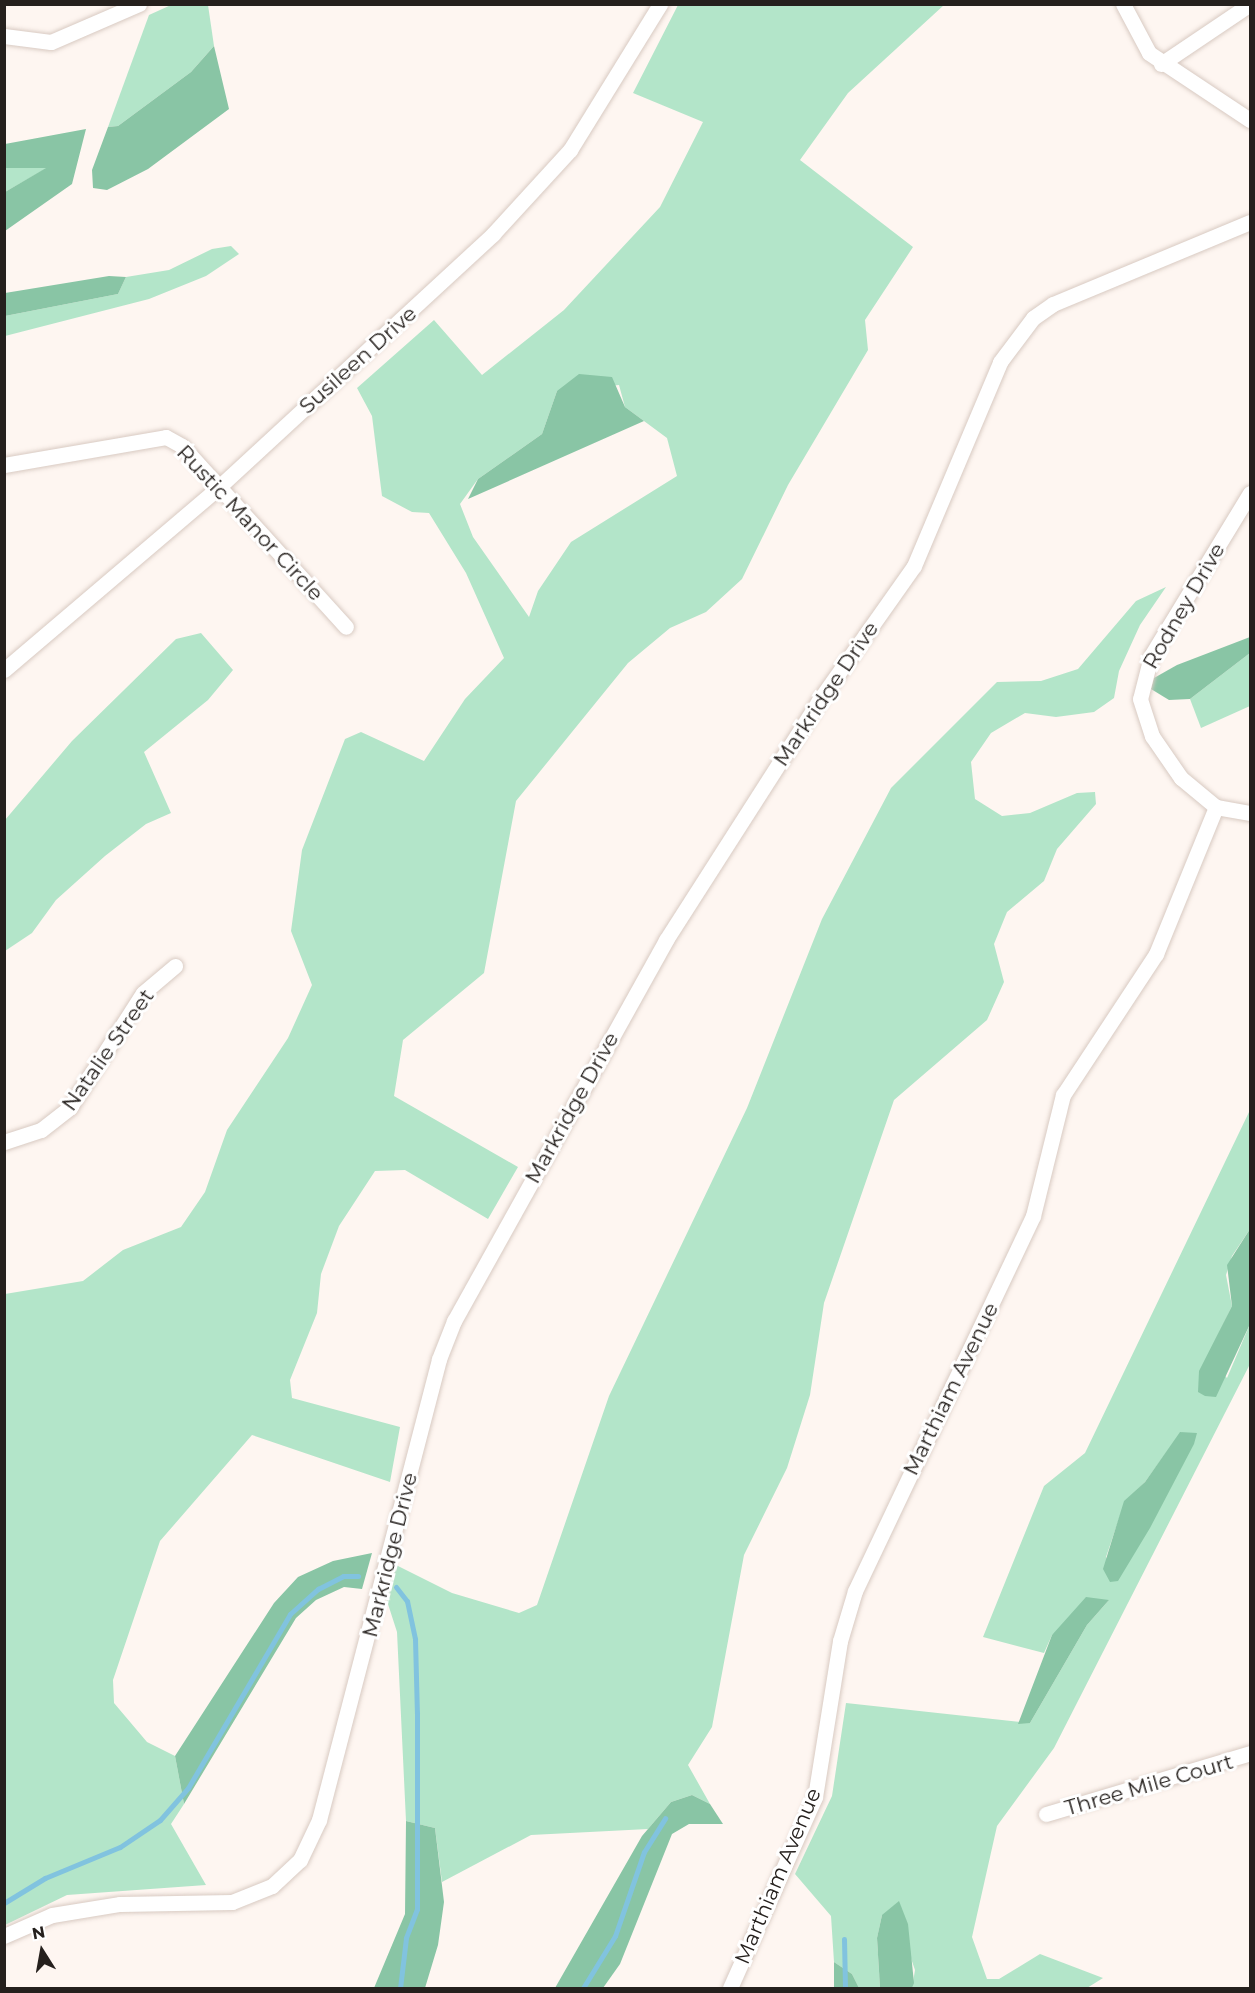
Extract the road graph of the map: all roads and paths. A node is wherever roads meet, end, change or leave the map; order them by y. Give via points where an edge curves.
1 (139, 4) edge
2 (660, 4) edge
3 (1123, 4) edge
4 (1250, 4) edge
5 (4, 36) edge
6 (1161, 64) junction
7 (1251, 120) edge
8 (1251, 222) edge
9 (1251, 229) edge
10 (1218, 239) junction
11 (4, 465) edge
12 (219, 487) junction
13 (1251, 493) edge
14 (346, 627) dead end
15 (4, 670) edge
16 (1216, 807) junction
17 (1251, 813) edge
18 (175, 966) dead end
19 (4, 1142) edge
20 (1251, 1753) edge
21 (1046, 1814) dead end
22 (4, 1936) edge
23 (730, 1989) edge

1 - 5 street via 51,42
2 - 12 street, Susileen Drive via 605,100 554,168 450,277
3 - 6 street via 1135,35
4 - 6 street
6 - 7 street
8 - 10 street, Markridge Drive
9 - 10 street, Markridge Drive
10 - 22 street, Markridge Drive via 1053,304 1018,336 1000,362 914,566 818,702 660,950 451,1330 319,1820 300,1860 272,1886 232,1902 120,1904 52,1915
11 - 12 street, Rustic Manor Circle via 166,437 182,446
12 - 14 street, Rustic Manor Circle
12 - 15 street, Susileen Drive
13 - 16 street, Rodney Drive via 1150,656 1143,678 1144,717 1162,755
16 - 17 street
16 - 23 street, Marthiam Avenue via 1156,954 1063,1095 1033,1216 855,1591 840,1641 814,1797
18 - 19 street, Natalie Street via 143,993 70,1107 41,1130
20 - 21 street, Three Mile Court

